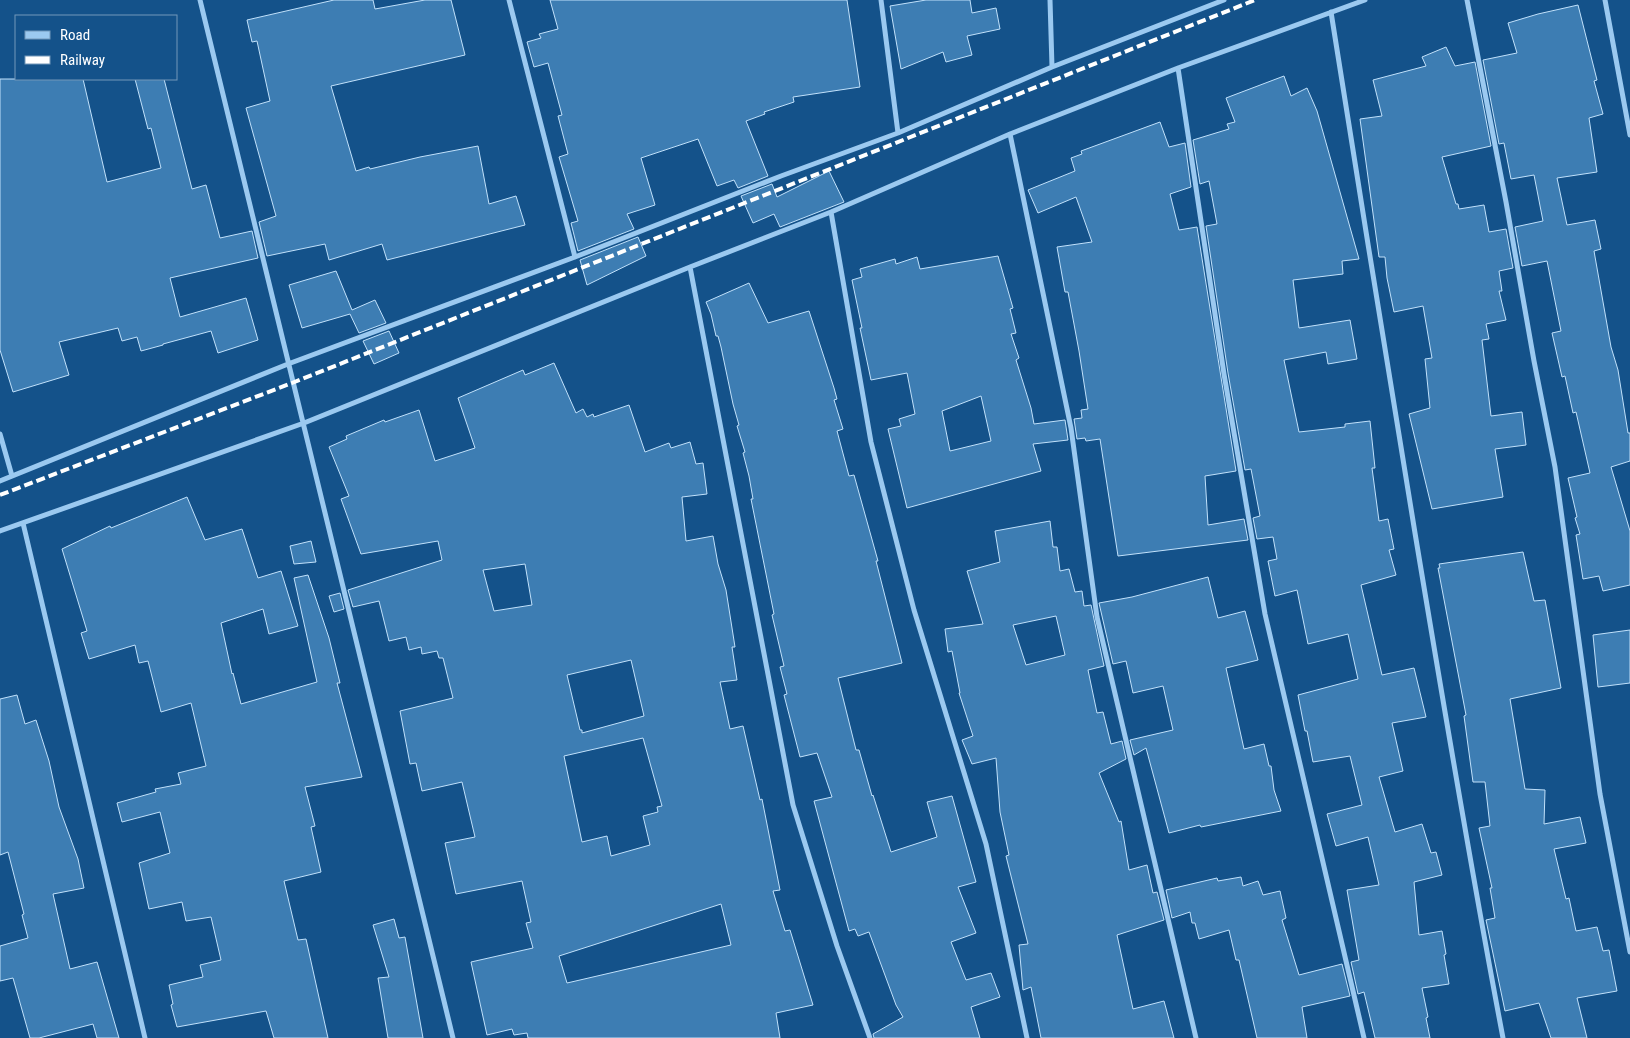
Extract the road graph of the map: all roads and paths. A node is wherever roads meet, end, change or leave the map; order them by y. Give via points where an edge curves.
1 (200, 0) edge
2 (509, 0) edge
3 (881, 0) edge
4 (1050, 0) edge
5 (1224, 0) edge
6 (1365, 0) edge
7 (1467, 0) edge
8 (1606, 0) edge
9 (1331, 12) junction
10 (1052, 67) junction
11 (1178, 68) junction
12 (898, 132) junction
13 (1010, 134) junction
14 (1630, 135) edge
15 (832, 212) junction
16 (575, 257) junction
17 (690, 267) junction
18 (288, 364) junction
19 (304, 423) junction
20 (0, 434) edge
21 (12, 476) junction
22 (0, 481) edge
23 (23, 523) junction
24 (0, 532) edge
25 (1630, 952) edge
26 (145, 1038) edge
27 (453, 1038) edge
28 (870, 1038) edge
29 (1027, 1038) edge
30 (1196, 1038) edge
31 (1364, 1038) edge
32 (1503, 1038) edge

1 - 18 street
2 - 16 street
3 - 12 street
4 - 10 street
5 - 10 street
6 - 9 street
7 - 25 street via 1555,467 1600,794
8 - 14 street
9 - 11 street
9 - 32 street via 1443,703
10 - 12 street
11 - 13 street
11 - 31 street via 1224,374 1265,614
12 - 16 street
13 - 15 street
13 - 30 street via 1071,428 1097,617
15 - 17 street
15 - 29 street via 871,442 914,610 986,844
16 - 18 street
17 - 19 street
17 - 28 street via 793,805
18 - 19 street
18 - 21 street
19 - 23 street
19 - 27 street
20 - 21 street
21 - 22 street
23 - 24 street
23 - 26 street

